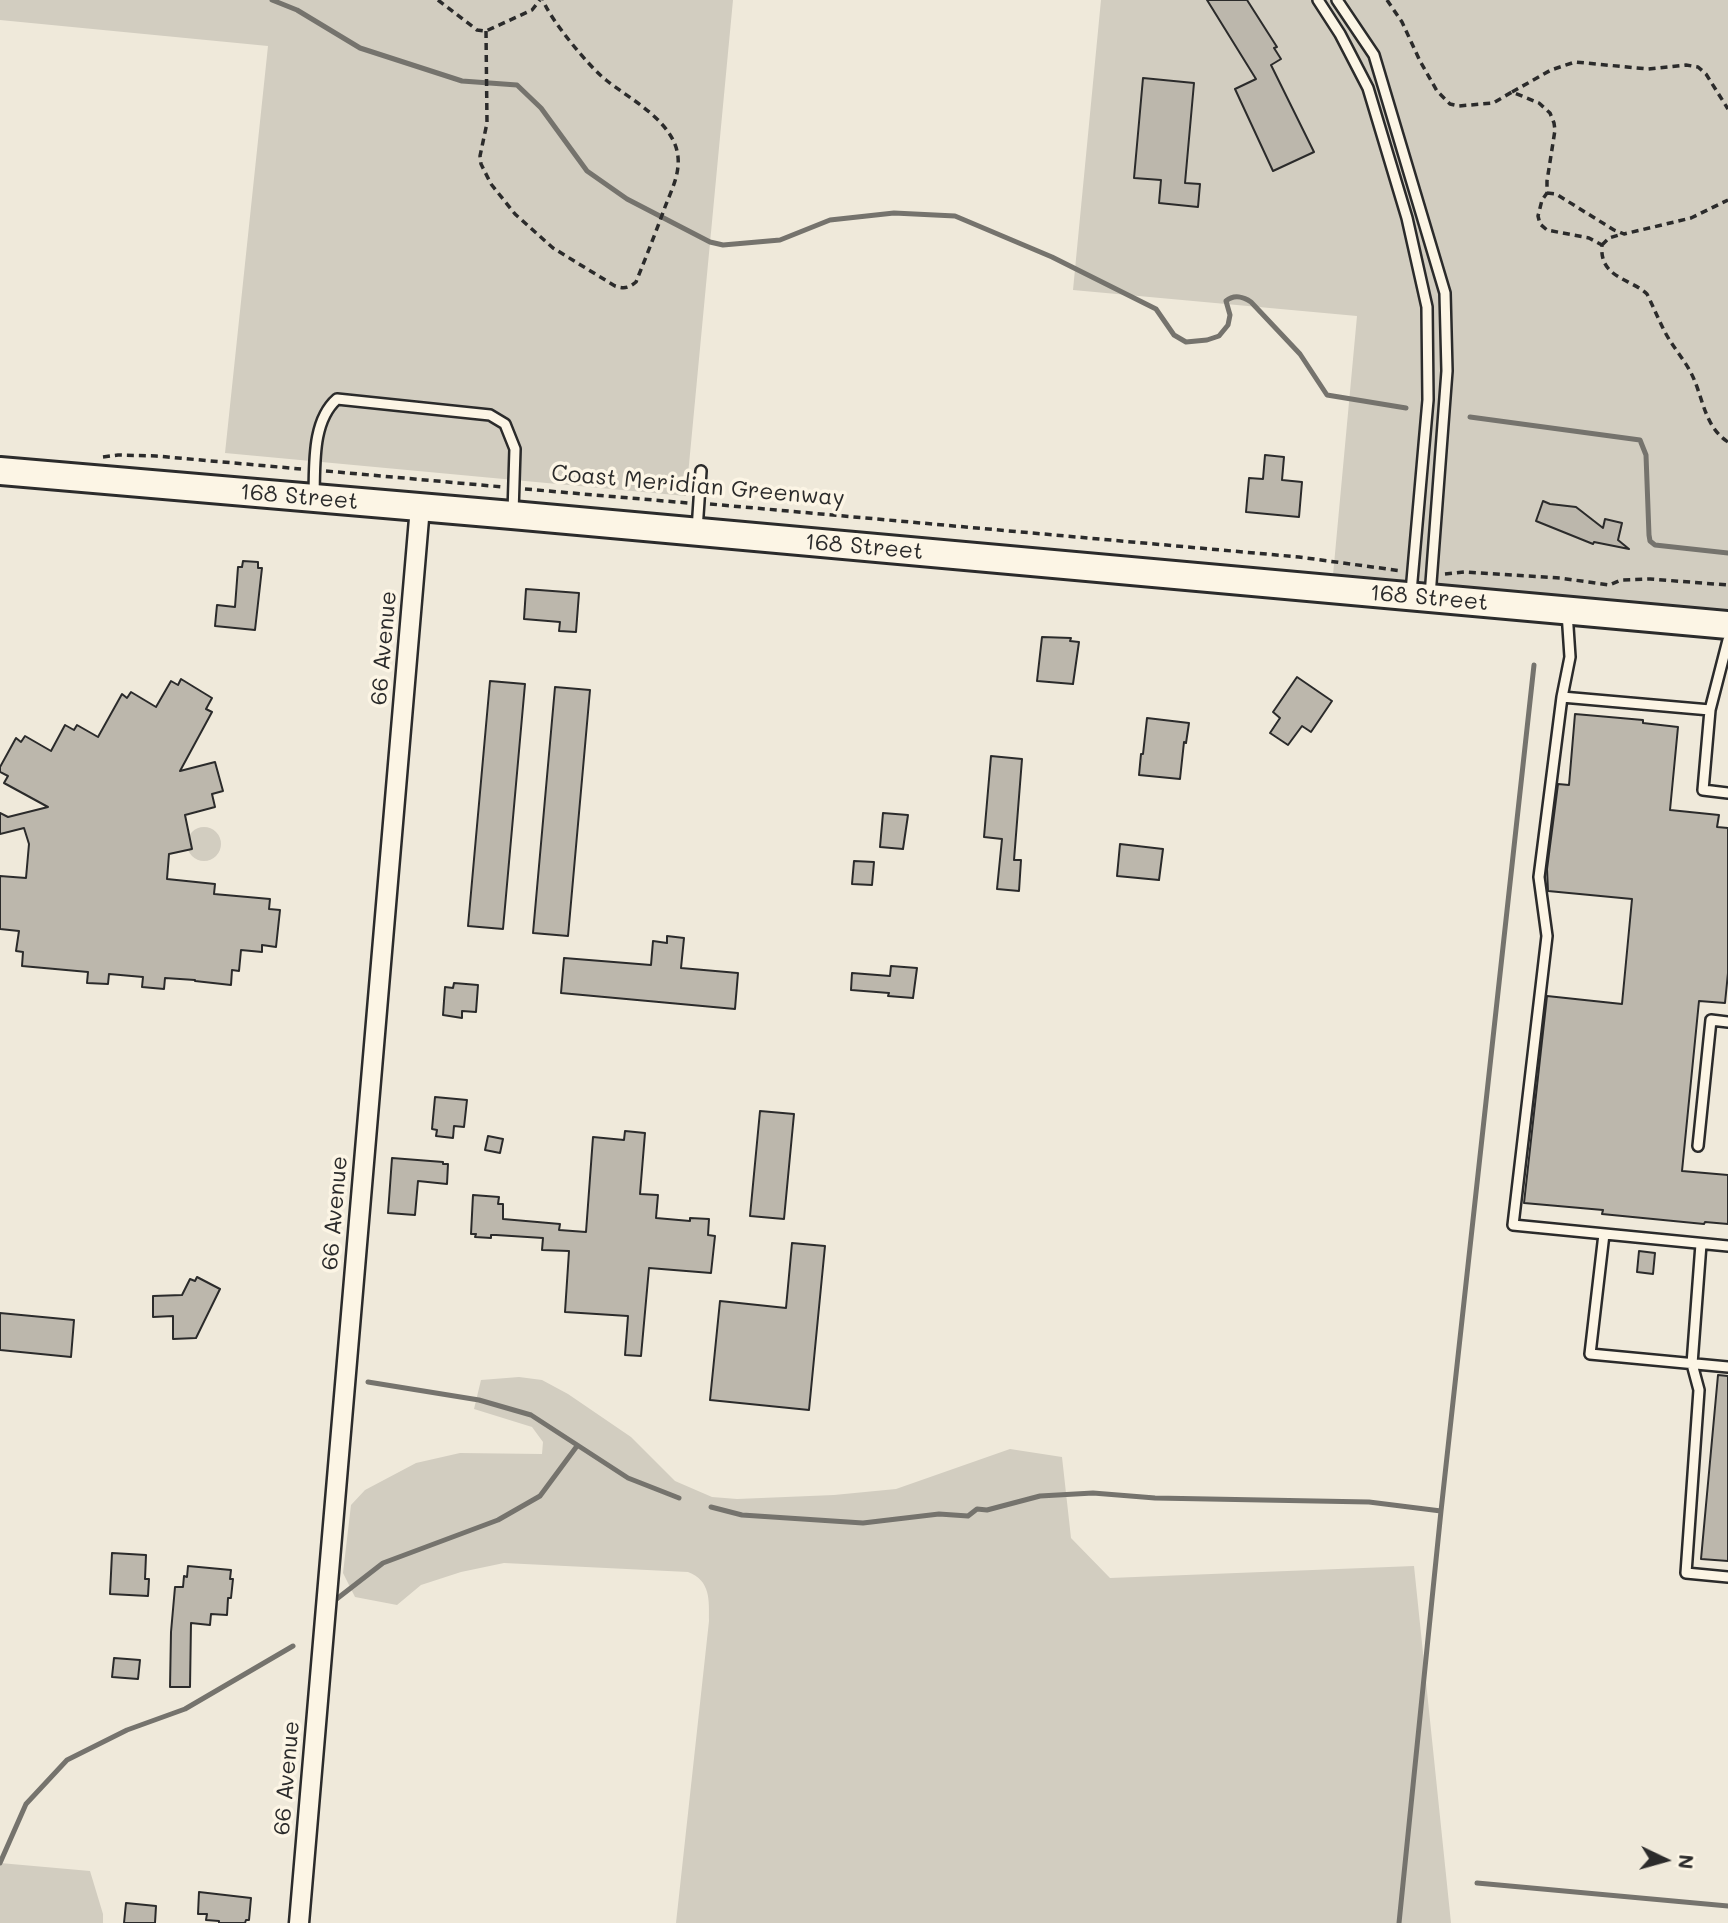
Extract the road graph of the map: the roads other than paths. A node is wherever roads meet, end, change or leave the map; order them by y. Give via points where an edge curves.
1 (1318, 0) edge
2 (1336, 0) edge
3 (0, 471) edge
4 (701, 471) dead end
5 (314, 498) junction
6 (513, 501) junction
7 (420, 507) junction
8 (697, 531) junction
9 (1420, 597) junction
10 (1567, 610) junction
11 (1728, 625) edge
12 (1728, 640) edge
13 (1562, 697) junction
14 (1710, 710) junction
15 (1728, 793) edge
16 (1728, 1022) edge
17 (1698, 1146) dead end
18 (1604, 1234) junction
19 (1701, 1244) junction
20 (1728, 1246) edge
21 (1692, 1364) junction
22 (1728, 1367) edge
23 (1728, 1577) edge
24 (299, 1923) edge

1 - 9 lane via 1368,88 1427,307
2 - 9 lane via 1374,55 1445,293 1447,371
3 - 5 main road, 168 Street
4 - 8 lane
5 - 6 lane via 322,419 337,398 490,415 505,424 515,449
5 - 7 main road, 168 Street
6 - 7 main road, 168 Street
6 - 8 main road, 168 Street
7 - 24 street, 66 Avenue
8 - 9 main road, 168 Street
9 - 10 main road, 168 Street
10 - 11 main road, 168 Street
10 - 13 lane via 1570,657
12 - 14 lane
13 - 14 lane
13 - 18 lane via 1539,877 1547,936 1513,1225
14 - 15 lane via 1703,790
16 - 17 lane via 1710,1020
18 - 19 lane
18 - 21 lane via 1590,1354
19 - 20 lane
19 - 21 lane
21 - 22 lane
21 - 23 lane via 1699,1390 1686,1573

